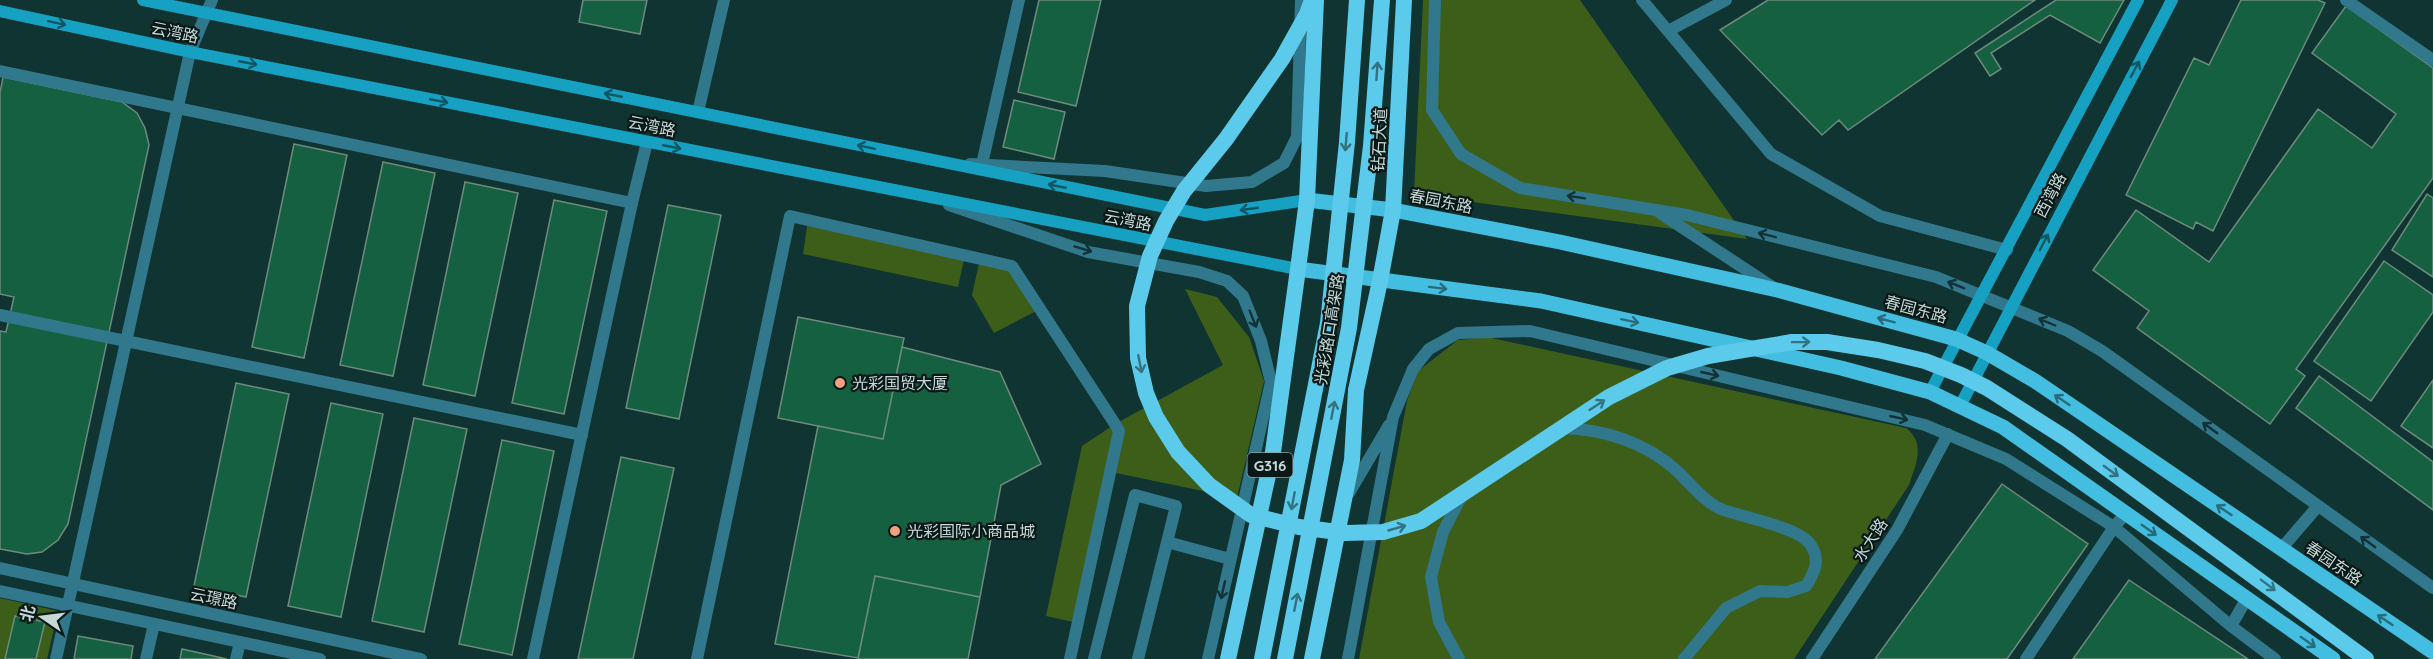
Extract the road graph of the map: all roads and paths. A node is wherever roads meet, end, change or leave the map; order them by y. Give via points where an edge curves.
1 (143, 0) edge
2 (212, 0) edge
3 (724, 0) edge
4 (1019, 0) edge
5 (1301, 0) edge
6 (1314, 0) edge
7 (1357, 0) edge
8 (1382, 0) edge
9 (1404, 0) edge
10 (1435, 0) edge
11 (1642, 0) edge
12 (1726, 0) edge
13 (2138, 0) edge
14 (2172, 0) edge
15 (2346, 0) edge
16 (0, 11) edge
17 (208, 13) junction
18 (1668, 31) junction
19 (190, 52) junction
20 (2433, 60) edge
21 (0, 71) edge
22 (178, 108) junction
23 (698, 112) junction
24 (647, 142) junction
25 (936, 162) junction
26 (982, 164) junction
27 (928, 197) junction
28 (1307, 200) junction
29 (632, 203) junction
30 (1393, 210) junction
31 (1656, 210) junction
32 (2007, 250) junction
33 (1298, 269) junction
34 (1380, 281) junction
35 (1777, 290) junction
36 (1983, 296) junction
37 (2010, 307) junction
38 (0, 315) edge
39 (1956, 339) junction
40 (126, 341) junction
41 (1987, 353) junction
42 (1930, 392) junction
43 (1960, 406) junction
44 (1393, 417) junction
45 (1561, 428) dead end
46 (1948, 434) junction
47 (582, 435) junction
48 (1462, 494) dead end
49 (1344, 502) junction
50 (2318, 506) junction
51 (2126, 513) junction
52 (2114, 527) junction
53 (1167, 542) junction
54 (2281, 549) junction
55 (1230, 559) junction
56 (0, 568) edge
57 (72, 584) junction
58 (2433, 588) edge
59 (0, 591) edge
60 (2247, 598) junction
61 (68, 606) junction
62 (154, 624) junction
63 (2231, 626) junction
64 (240, 642) junction
65 (2433, 652) edge
66 (56, 659) edge
67 (146, 659) edge
68 (236, 659) edge
69 (320, 659) edge
70 (422, 659) edge
71 (533, 659) edge
72 (697, 659) edge
73 (1070, 659) edge
74 (1094, 659) edge
75 (1138, 659) edge
76 (1208, 659) edge
77 (1228, 659) edge
78 (1262, 659) edge
79 (1285, 659) edge
80 (1312, 659) edge
81 (1348, 659) edge
82 (1459, 659) edge
83 (1684, 659) edge
84 (1812, 659) edge
85 (2026, 659) edge
86 (2276, 659) edge
87 (2332, 659) edge
88 (2366, 659) edge

1 - 17 main road, 云湾路
2 - 17 street
3 - 23 street
4 - 26 street
5 - 26 street via 1297,137 1284,163 1252,182 1206,186 1105,171
6 - 28 highway, G316
6 -> 88 highway, bridge via 1282,59 1166,221 1150,256 1137,306 1138,358 1156,417 1178,452 1209,485 1251,515 1345,533 1383,532 1421,521 1609,397 1667,368 1708,356 1792,342 1827,342 1925,361 1987,388 2067,439
7 -> 78 highway, 光彩路口高架路, bridge via 1328,323
79 -> 8 highway, 光彩路口高架路, bridge via 1349,328 1371,146
9 - 30 highway, 钻石大道
31 -> 10 street via 1520,188 1461,154 1432,110
11 - 18 street
12 - 18 street
13 - 32 main road, 西湾路
37 -> 14 main road, 西湾路
15 - 20 street
16 -> 19 main road, 云湾路
17 - 19 street
23 -> 17 main road, 云湾路
18 - 32 street via 1771,154 1880,216
19 - 22 street
19 -> 24 main road, 云湾路
21 - 22 street
22 - 29 street
22 - 40 street
25 -> 23 main road, 云湾路
24 -> 27 main road, 云湾路
24 - 29 street
25 - 26 street
28 -> 25 main road, 云湾路 via 1205,215
27 - 33 main road, 云湾路
27 -> 55 street via 1088,252 1199,272 1227,281 1243,296 1262,341 1271,382
28 - 30 main road, 春园东路
28 - 33 highway, G316
29 - 47 street
30 - 34 highway, 钻石大道
30 - 35 main road, 春园东路
31 - 35 street
36 -> 31 street via 1936,277
32 - 36 main road, 西湾路
33 - 34 main road
33 - 77 highway, G316 via 1273,452
34 -> 42 main road via 1541,301 1841,368
34 - 49 highway, 钻石大道 via 1356,390 1352,460
39 -> 35 main road, 春园东路
36 - 37 street
36 - 39 main road, 西湾路
37 - 41 main road, 西湾路
50 -> 37 street via 2102,351 2068,331
38 - 40 street
39 - 41 main road, 春园东路
39 - 42 main road, 西湾路
40 - 47 street
40 - 57 street
41 - 43 main road, 西湾路
54 -> 41 main road, 春园东路 via 2035,381
42 - 43 main road
43 - 51 main road via 2002,427
44 -> 46 street via 1413,369 1429,349 1458,333 1530,331 1925,424
44 - 49 street
44 - 81 street
45 - 83 street via 1616,436 1638,445 1670,465 1709,503 1803,537 1811,544 1816,569 1806,586 1786,592 1760,591 1726,608
46 - 52 street via 2006,459
46 - 84 street, 水大路 via 1897,530
47 - 71 street
48 - 82 street via 1443,532 1431,577 1439,622
49 - 80 highway, 钻石大道
50 - 54 street
58 -> 50 street
51 - 52 street
51 -> 60 main road
52 - 63 street
52 - 85 street
53 - 55 street
53 - 74 street via 1176,506 1135,495
53 - 75 street
65 -> 54 main road, 春园东路
55 -> 76 street
56 - 57 street, 云璟路
57 - 61 street
57 - 70 street, 云璟路
59 - 61 street
60 - 63 street
60 -> 87 main road
61 - 62 street
61 - 66 street
62 - 64 street
62 - 67 street
63 - 86 street
64 - 68 street
64 - 69 street
72 - 73 street via 790,216 1012,266 1115,424 1119,431

